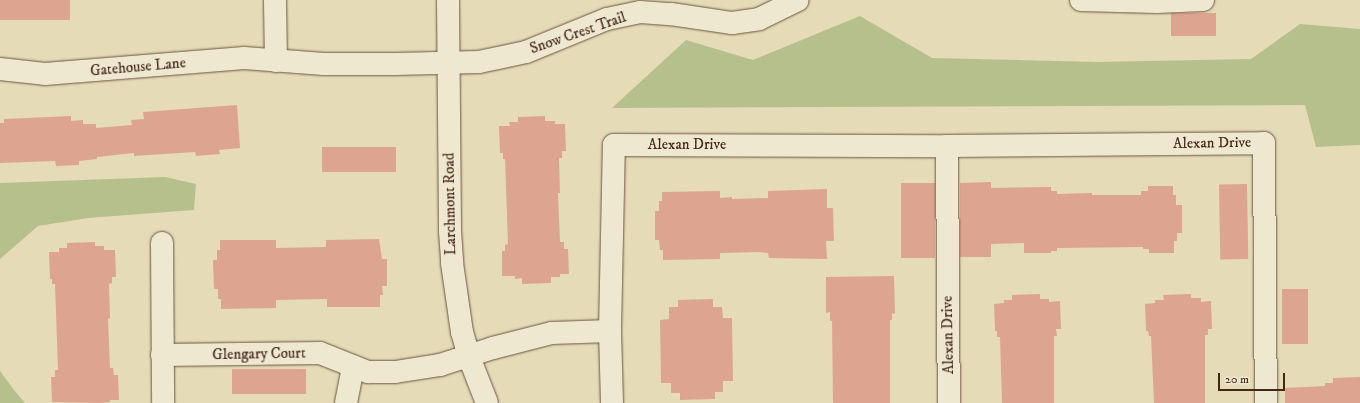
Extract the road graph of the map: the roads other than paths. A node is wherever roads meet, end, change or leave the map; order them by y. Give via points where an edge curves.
1 (275, 0) edge
2 (448, 0) edge
3 (798, 0) edge
4 (1081, 0) edge
5 (1203, 0) edge
6 (276, 61) junction
7 (449, 63) junction
8 (0, 69) edge
9 (947, 146) junction
10 (162, 243) dead end
11 (610, 331) junction
12 (162, 355) junction
13 (469, 357) junction
14 (353, 366) junction
15 (163, 403) edge
16 (346, 403) edge
17 (487, 403) edge
18 (612, 403) edge
19 (949, 403) edge
20 (1266, 403) edge

1 - 6 street
2 - 7 street, Larchmont Road
3 - 7 street, Snow Crest Trail via 760,19 732,23 640,12 607,19 526,52 479,62
4 - 5 street
6 - 7 street, Gatehouse Lane via 340,64
6 - 8 street, Gatehouse Lane via 244,58 46,74
7 - 13 street, Larchmont Road via 452,263 459,317
9 - 11 street, Alexan Drive via 614,145
9 - 19 street, Alexan Drive
9 - 20 street, Alexan Drive via 1264,143
10 - 12 street
11 - 13 street via 552,333
11 - 18 street, Alexan Drive
12 - 14 street, Glengary Court via 320,353
12 - 15 street
13 - 14 street, Glengary Court via 440,365 395,372 368,372
13 - 17 street, Larchmont Road
14 - 16 street

